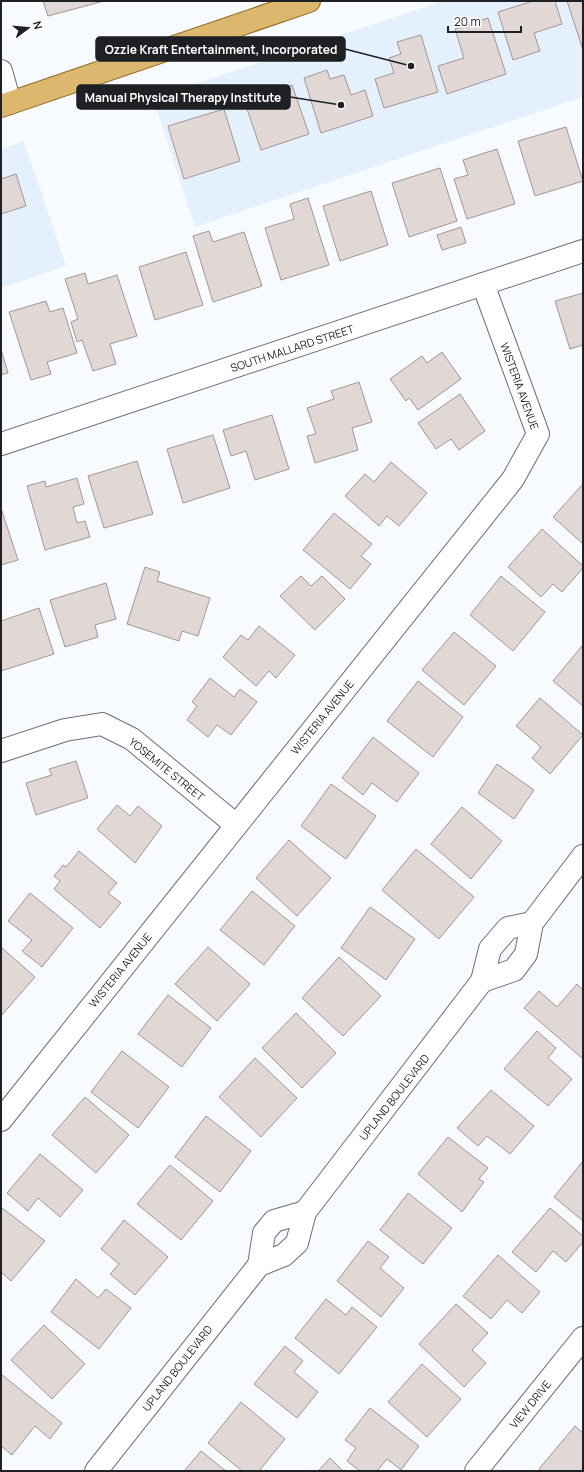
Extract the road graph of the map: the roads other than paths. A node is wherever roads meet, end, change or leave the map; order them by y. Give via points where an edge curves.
1 (309, 1) edge
2 (276, 6) edge
3 (1, 71) edge
4 (6, 105) edge
5 (583, 251) edge
6 (483, 284) junction
7 (1, 444) edge
8 (1, 751) edge
9 (236, 824) junction
10 (583, 856) edge
11 (532, 923) junction
12 (482, 982) junction
13 (1, 1120) edge
14 (305, 1212) junction
15 (259, 1264) junction
16 (583, 1338) edge
17 (96, 1471) edge
18 (476, 1471) edge

1 - 2 main road
2 - 4 main road
3 - 4 street
5 - 6 street, SOUTH MALLARD STREET
6 - 7 street, SOUTH MALLARD STREET
6 - 9 street, WISTERIA AVENUE via 538,434 513,479
8 - 9 street, YOSEMITE STREET via 65,730 102,724 132,739
9 - 13 street, WISTERIA AVENUE
10 - 11 street
11 - 12 street via 526,954 514,970
11 - 12 street, UPLAND BOULEVARD via 508,928 490,950
12 - 14 street, UPLAND BOULEVARD
14 - 15 street, UPLAND BOULEVARD via 297,1243 284,1255
14 - 15 street, UPLAND BOULEVARD via 274,1220 264,1233
15 - 17 street, UPLAND BOULEVARD
16 - 18 street, VIEW DRIVE

